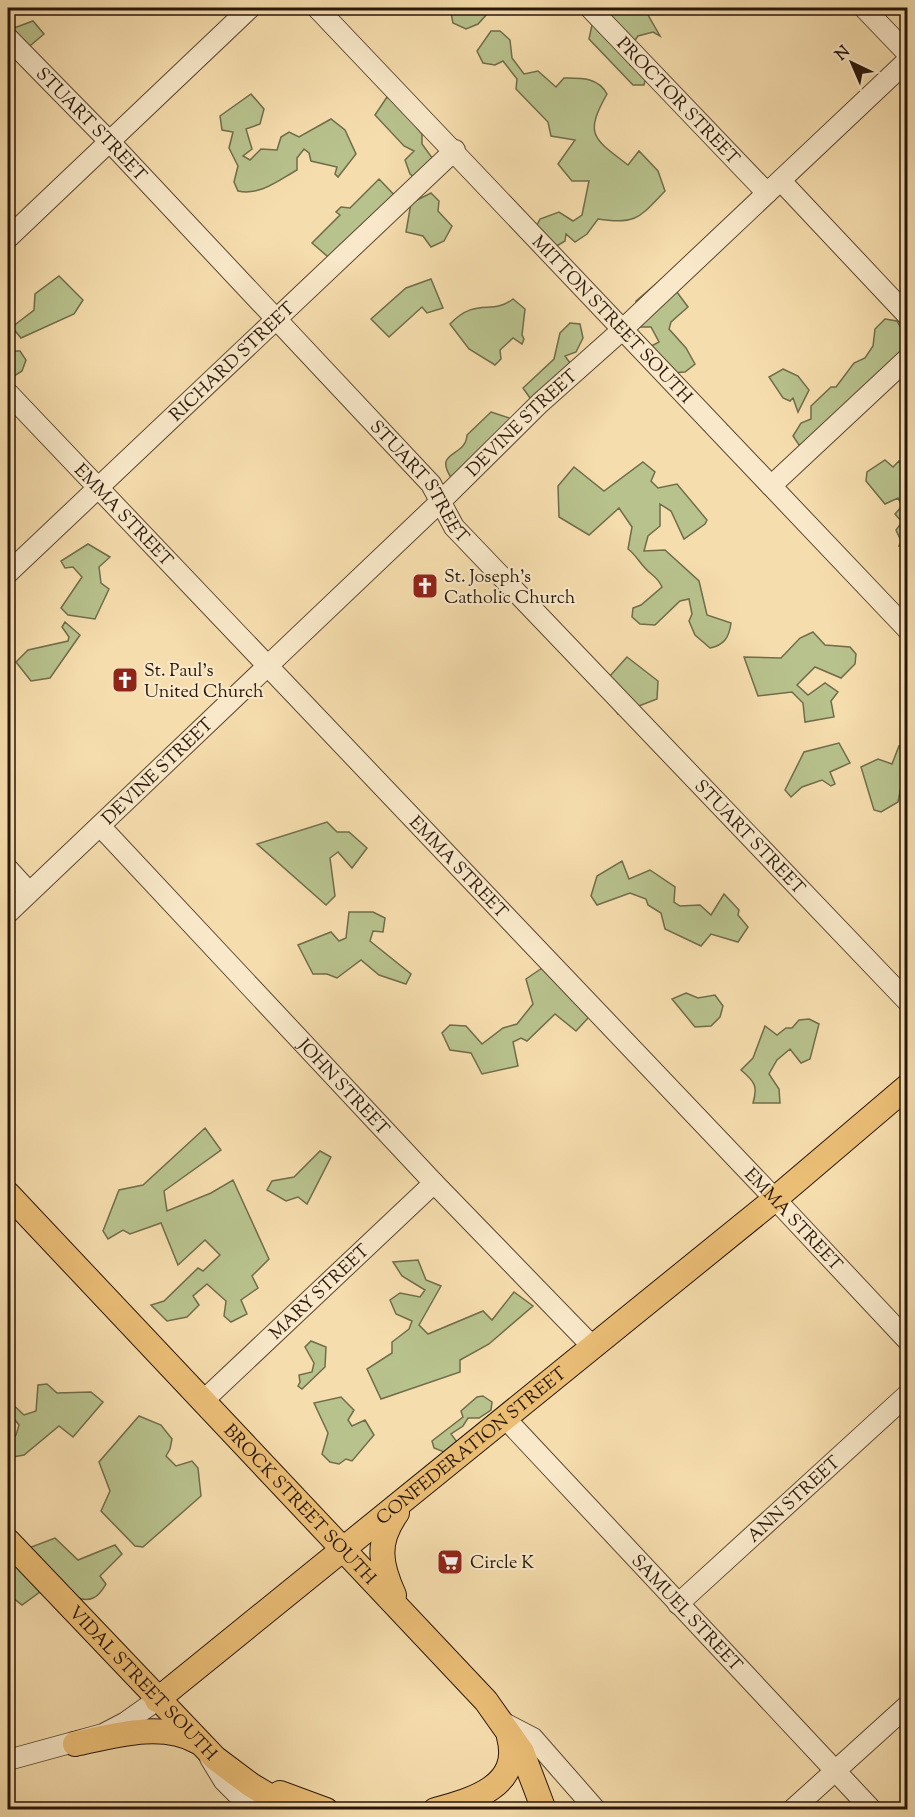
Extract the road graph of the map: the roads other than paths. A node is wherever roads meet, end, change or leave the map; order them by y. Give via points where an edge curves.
1 (250, 8) edge
2 (317, 8) edge
3 (590, 8) edge
4 (864, 8) edge
5 (8, 38) edge
6 (908, 54) edge
7 (908, 60) edge
8 (109, 141) junction
9 (454, 150) junction
10 (774, 187) junction
11 (8, 238) edge
12 (908, 315) edge
13 (276, 321) junction
14 (622, 330) junction
15 (908, 358) edge
16 (8, 393) edge
17 (771, 486) junction
18 (98, 488) junction
19 (442, 500) junction
20 (8, 573) edge
21 (908, 630) edge
22 (268, 665) junction
23 (100, 826) junction
24 (8, 869) edge
25 (29, 892) junction
26 (8, 913) edge
27 (908, 1002) edge
28 (908, 1086) edge
29 (434, 1184) junction
30 (8, 1194) edge
31 (775, 1198) junction
32 (908, 1341) edge
33 (591, 1346) junction
34 (908, 1394) edge
35 (204, 1400) junction
36 (504, 1417) junction
37 (413, 1492) junction
38 (8, 1541) edge
39 (345, 1549) junction
40 (678, 1604) junction
41 (401, 1610) junction
42 (157, 1700) junction
43 (908, 1705) edge
44 (504, 1723) junction
45 (200, 1743) junction
46 (75, 1744) junction
47 (8, 1760) edge
48 (835, 1770) junction
49 (234, 1773) junction
50 (253, 1809) edge
51 (293, 1809) edge
52 (326, 1809) edge
53 (435, 1809) edge
54 (544, 1809) edge
55 (596, 1809) edge
56 (792, 1809) edge
57 (872, 1809) edge

1 - 8 street
2 - 9 street, MITTON STREET SOUTH
3 - 10 street, PROCTOR STREET
4 - 6 street
5 - 8 street, STUART STREET
7 - 10 street, DEVINE STREET
8 - 11 street
8 - 13 street, STUART STREET
9 - 13 street, RICHARD STREET
9 - 14 street, MITTON STREET SOUTH
10 - 12 street, PROCTOR STREET
10 - 14 street, DEVINE STREET
13 - 18 street, RICHARD STREET
13 - 19 street, STUART STREET
14 - 17 street, MITTON STREET SOUTH
14 - 19 street, DEVINE STREET via 540,403
15 - 17 street
16 - 18 street, EMMA STREET
17 - 21 street, MITTON STREET SOUTH
18 - 20 street, RICHARD STREET
18 - 22 street, EMMA STREET
19 - 22 street, DEVINE STREET
19 - 27 street, STUART STREET via 454,526
22 - 23 street, DEVINE STREET
22 - 31 street, EMMA STREET
23 - 25 street, DEVINE STREET
23 - 29 street, JOHN STREET
24 - 25 street
25 - 26 street, DEVINE STREET
28 - 31 main road, CONFEDERATION STREET
29 - 33 street, JOHN STREET
29 - 35 street, MARY STREET
30 - 35 main road, BROCK STREET SOUTH
31 - 32 street, EMMA STREET
31 - 33 main road, CONFEDERATION STREET
33 - 36 main road, CONFEDERATION STREET
34 - 40 street, ANN STREET
35 - 39 main road, BROCK STREET SOUTH
36 - 37 main road, CONFEDERATION STREET
36 - 40 street, SAMUEL STREET
37 - 39 main road, CONFEDERATION STREET
37 - 41 main road via 387,1528 381,1548 388,1581
38 - 42 main road, VIDAL STREET SOUTH
39 - 41 main road, BROCK STREET SOUTH
39 - 42 main road, CONFEDERATION STREET
40 - 48 street, SAMUEL STREET
41 - 44 main road, BROCK STREET SOUTH
42 - 45 main road, VIDAL STREET SOUTH
42 - 46 street, CONFEDERATION STREET via 114,1729
43 - 48 street
44 - 53 main road via 512,1760 505,1777 483,1792
44 - 54 main road via 522,1752
44 - 55 street, BROCK STREET SOUTH via 533,1737
45 - 46 main road via 184,1735 152,1732
45 - 49 main road, VIDAL STREET SOUTH
45 - 50 street via 224,1781
46 - 47 street, CONFEDERATION STREET
48 - 56 street
48 - 57 street, SAMUEL STREET
49 - 51 main road, VIDAL STREET SOUTH
49 - 52 main road

